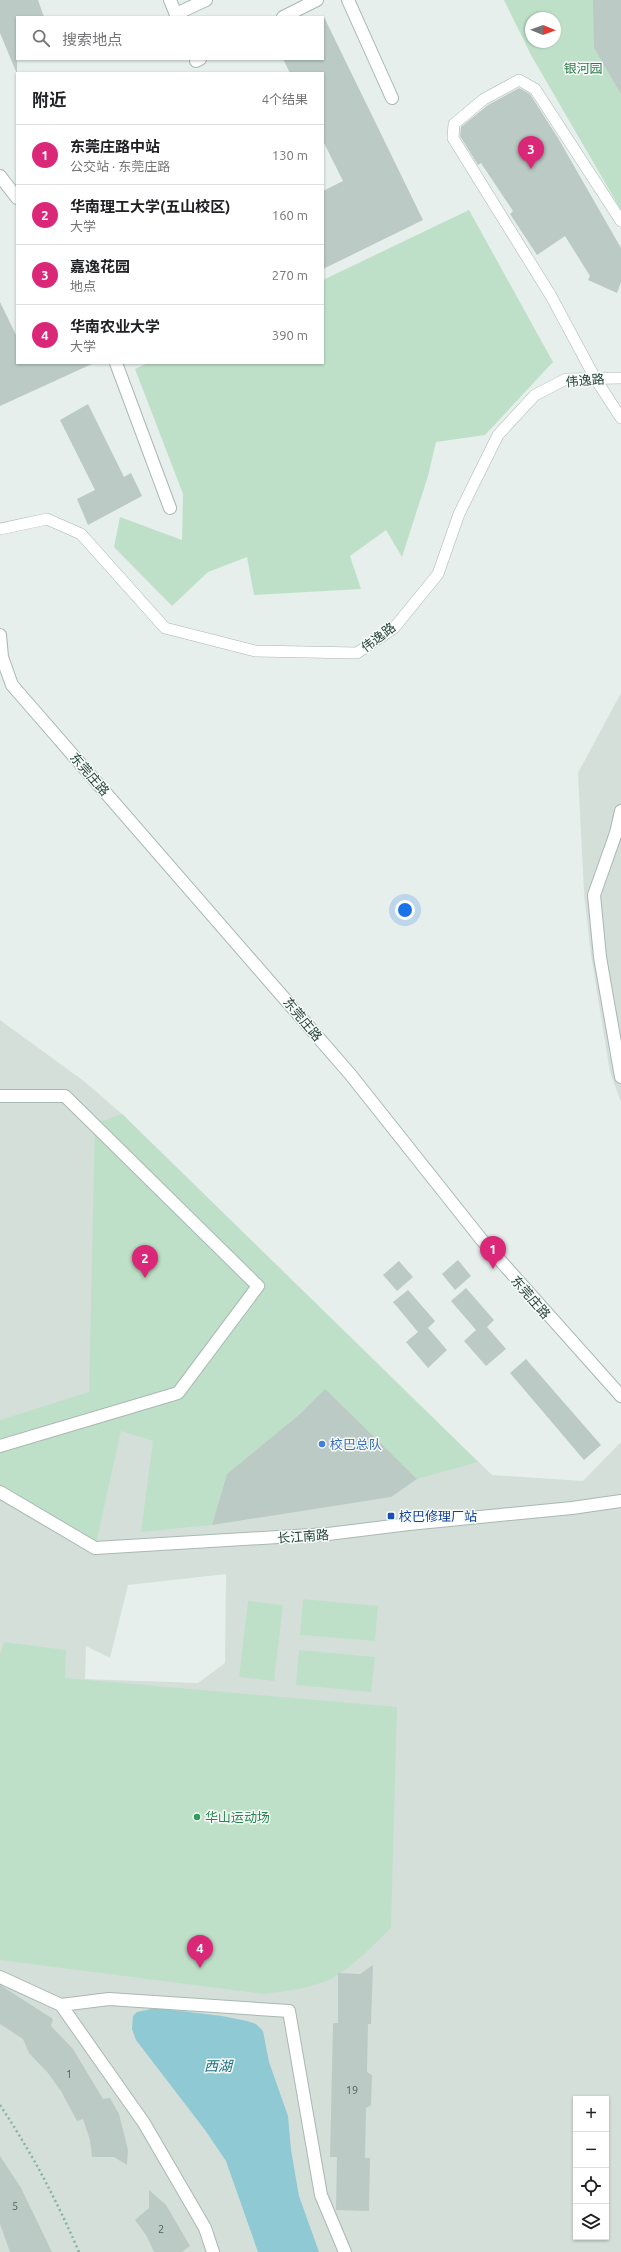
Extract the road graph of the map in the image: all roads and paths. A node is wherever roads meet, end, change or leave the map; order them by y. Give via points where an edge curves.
1 (170, 0) edge
2 (206, 0) edge
3 (317, 0) edge
4 (348, 0) edge
5 (177, 16) edge
6 (285, 16) edge
7 (392, 98) dead end
8 (0, 176) edge
9 (16, 197) edge
10 (621, 221) edge
11 (116, 364) edge
12 (595, 378) junction
13 (621, 378) edge
14 (621, 418) edge
15 (170, 508) dead end
16 (0, 529) edge
17 (0, 635) edge
18 (621, 811) edge
19 (619, 833) edge
20 (621, 1077) edge
21 (0, 1096) edge
22 (621, 1396) edge
23 (0, 1446) edge
24 (0, 1492) edge
25 (621, 1501) edge
26 (0, 1977) edge
27 (61, 2005) junction
28 (0, 2105) edge
29 (1, 2110) edge
30 (79, 2252) edge
31 (214, 2252) edge
32 (346, 2252) edge

1 - 5 street
2 - 5 street
3 - 6 street
4 - 7 street
8 - 9 street
10 - 12 lane via 535,89 519,80 484,99 454,124 453,138 551,296
11 - 15 street
12 - 13 lane, 伟逸路
12 - 14 lane
12 - 16 lane, 伟逸路 via 566,379 535,395 498,435 460,514 438,574 394,628 357,653 255,651 165,628 81,534 47,519
17 - 22 street, 东莞庄路 via 2,657 12,686 350,1074 481,1239
18 - 19 street
19 - 20 street via 594,895 600,956
21 - 23 street via 66,1096 258,1286 178,1392
24 - 25 street, 长江南路 via 95,1548 328,1534
26 - 27 street
27 - 31 street via 144,2123 205,2228
27 - 32 street via 109,1999 289,2011 321,2195
28 - 29 path
29 - 30 path via 31,2151

